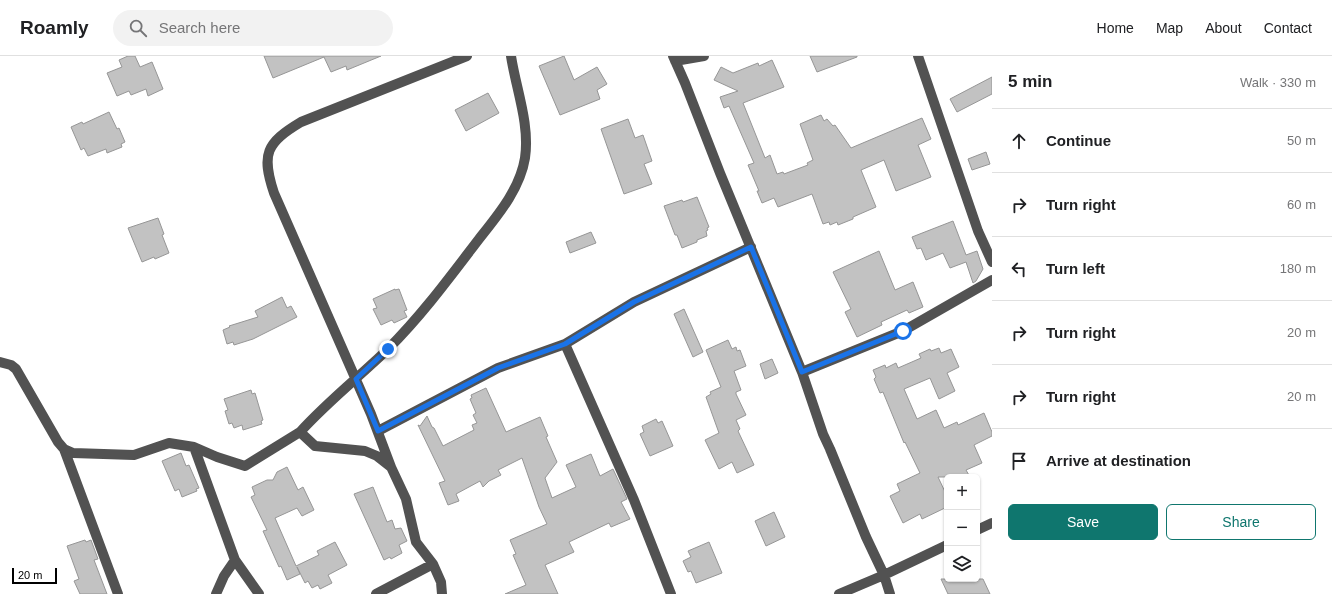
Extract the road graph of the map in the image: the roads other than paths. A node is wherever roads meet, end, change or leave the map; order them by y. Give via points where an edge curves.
1 (467, 56) edge
2 (511, 56) edge
3 (704, 56) edge
4 (918, 56) edge
5 (674, 59) edge
6 (751, 247) junction
7 (992, 262) edge
8 (992, 280) edge
9 (565, 344) junction
10 (0, 362) edge
11 (802, 372) junction
12 (356, 379) junction
13 (378, 431) junction
14 (300, 432) junction
15 (194, 447) junction
16 (64, 450) junction
17 (391, 467) junction
18 (992, 523) edge
19 (980, 529) edge
20 (945, 546) edge
21 (235, 560) junction
22 (433, 564) junction
23 (884, 575) junction
24 (118, 594) edge
25 (216, 594) edge
26 (257, 594) edge
27 (376, 594) edge
28 (442, 594) edge
29 (671, 594) edge
30 (838, 594) edge
31 (890, 594) edge

1 - 12 street via 301,122 276,139 270,150 268,170 274,193
2 - 12 street via 525,142 524,160 513,191 421,314
3 - 5 street
4 - 7 street via 978,231
5 - 6 street
6 - 9 street via 634,302
6 - 11 street
8 - 11 street via 903,331
9 - 13 street via 498,368
9 - 29 street via 634,500
10 - 16 street via 11,365 19,373
11 - 23 street via 823,434
12 - 13 street
12 - 14 street
13 - 17 street
14 - 15 street via 245,466
14 - 17 street via 315,446 365,451 377,456
15 - 16 street via 169,443 134,455 81,454
15 - 21 street
16 - 24 street
17 - 22 street via 406,499 416,542
18 - 19 street
20 - 23 street
21 - 25 street
21 - 26 street
22 - 27 street
22 - 28 street
23 - 30 street
23 - 31 street

